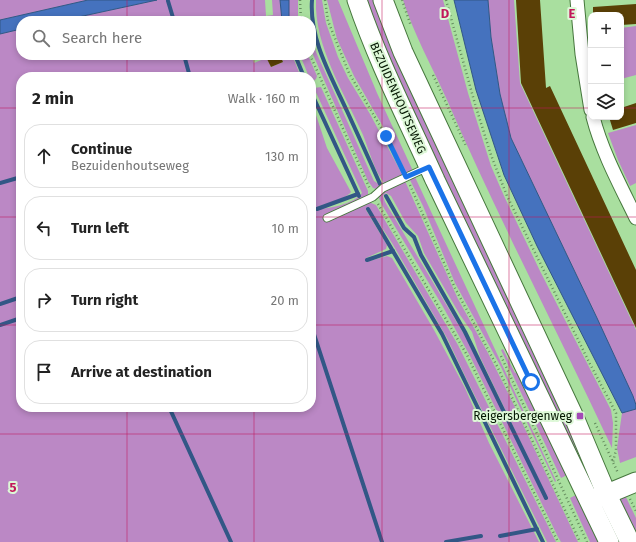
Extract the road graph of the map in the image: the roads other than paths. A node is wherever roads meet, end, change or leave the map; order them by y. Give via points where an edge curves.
1 (357, 0) edge
2 (383, 0) edge
3 (577, 0) edge
4 (588, 91) edge
5 (594, 120) edge
6 (429, 167) junction
7 (327, 218) dead end
8 (636, 218) edge
9 (636, 482) edge
10 (598, 497) junction
11 (609, 542) edge
12 (630, 542) edge

1 - 6 main road, BEZUIDENHOUTSEWEG via 375,49
2 - 10 main road, BEZUIDENHOUTSEWEG via 403,52 574,417
3 - 4 street
5 - 8 street via 618,182
6 - 7 lane
6 - 10 main road, BEZUIDENHOUTSEWEG via 471,256
9 - 10 main road
10 - 11 main road, BEZUIDENHOUTSEWEG
10 - 12 main road, BEZUIDENHOUTSEWEG

